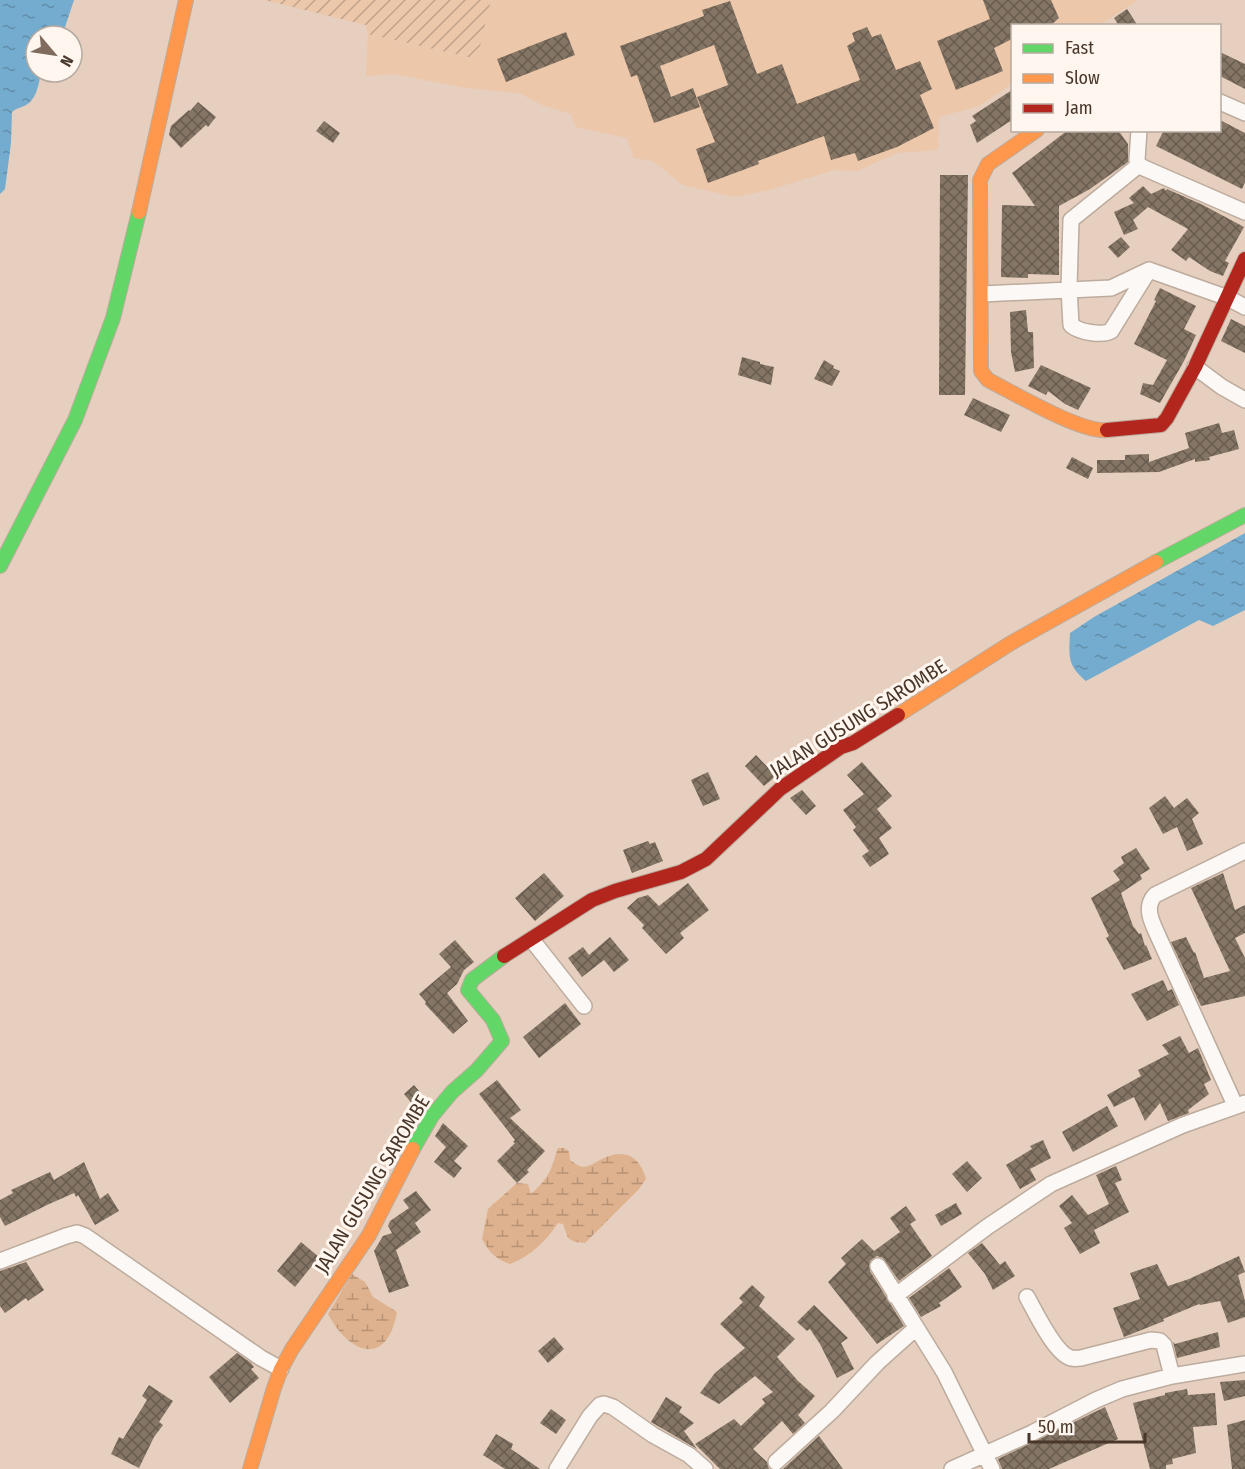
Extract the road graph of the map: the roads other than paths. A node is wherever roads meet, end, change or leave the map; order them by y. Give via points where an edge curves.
1 (186, 0) edge
2 (1221, 102) edge
3 (1245, 113) edge
4 (1034, 132) edge
5 (1139, 132) edge
6 (1139, 165) junction
7 (1245, 212) edge
8 (1245, 259) edge
9 (1149, 270) junction
10 (1069, 288) junction
11 (982, 294) junction
12 (1228, 298) junction
13 (1245, 307) edge
14 (1195, 367) junction
15 (1245, 399) edge
16 (1245, 515) edge
17 (0, 566) edge
18 (1245, 851) edge
19 (532, 940) junction
20 (584, 1006) dead end
21 (1240, 1104) edge
22 (0, 1260) edge
23 (878, 1266) dead end
24 (895, 1296) junction
25 (1027, 1297) dead end
26 (916, 1328) junction
27 (1245, 1364) edge
28 (281, 1369) junction
29 (1172, 1376) junction
30 (984, 1455) junction
31 (776, 1462) dead end
32 (250, 1469) edge
33 (557, 1469) edge
34 (705, 1469) edge
35 (952, 1469) edge
36 (992, 1469) edge

1 - 17 street via 112,318 75,420
2 - 3 street
4 - 11 street via 988,164 980,180
5 - 6 street
6 - 7 street
6 - 10 street via 1072,217
8 - 12 street
9 - 10 street via 1111,288
9 - 10 street via 1114,328 1107,333 1071,326
9 - 12 street
10 - 11 street
11 - 14 street via 981,371 988,380 1082,426 1098,431 1157,426 1165,421
12 - 13 street
12 - 14 street
14 - 15 street
16 - 19 street, JALAN GUSUNG SAROMBE via 1011,643 841,747 780,789 706,859 681,872 592,900
18 - 21 street via 1155,895 1149,903 1159,938
19 - 20 street
19 - 28 street, JALAN GUSUNG SAROMBE via 472,980 468,990 486,1011 502,1041 432,1116 369,1235
21 - 24 street via 1051,1184
22 - 28 street via 66,1236 85,1236
23 - 24 street
24 - 26 street
25 - 29 street via 1053,1342 1070,1358 1160,1341
26 - 30 street via 956,1393
26 - 31 street
27 - 29 street
28 - 32 street, JALAN GUSUNG SAROMBE
29 - 30 street via 1122,1389
30 - 35 street
30 - 36 street
33 - 34 street via 590,1416 604,1404 689,1455

